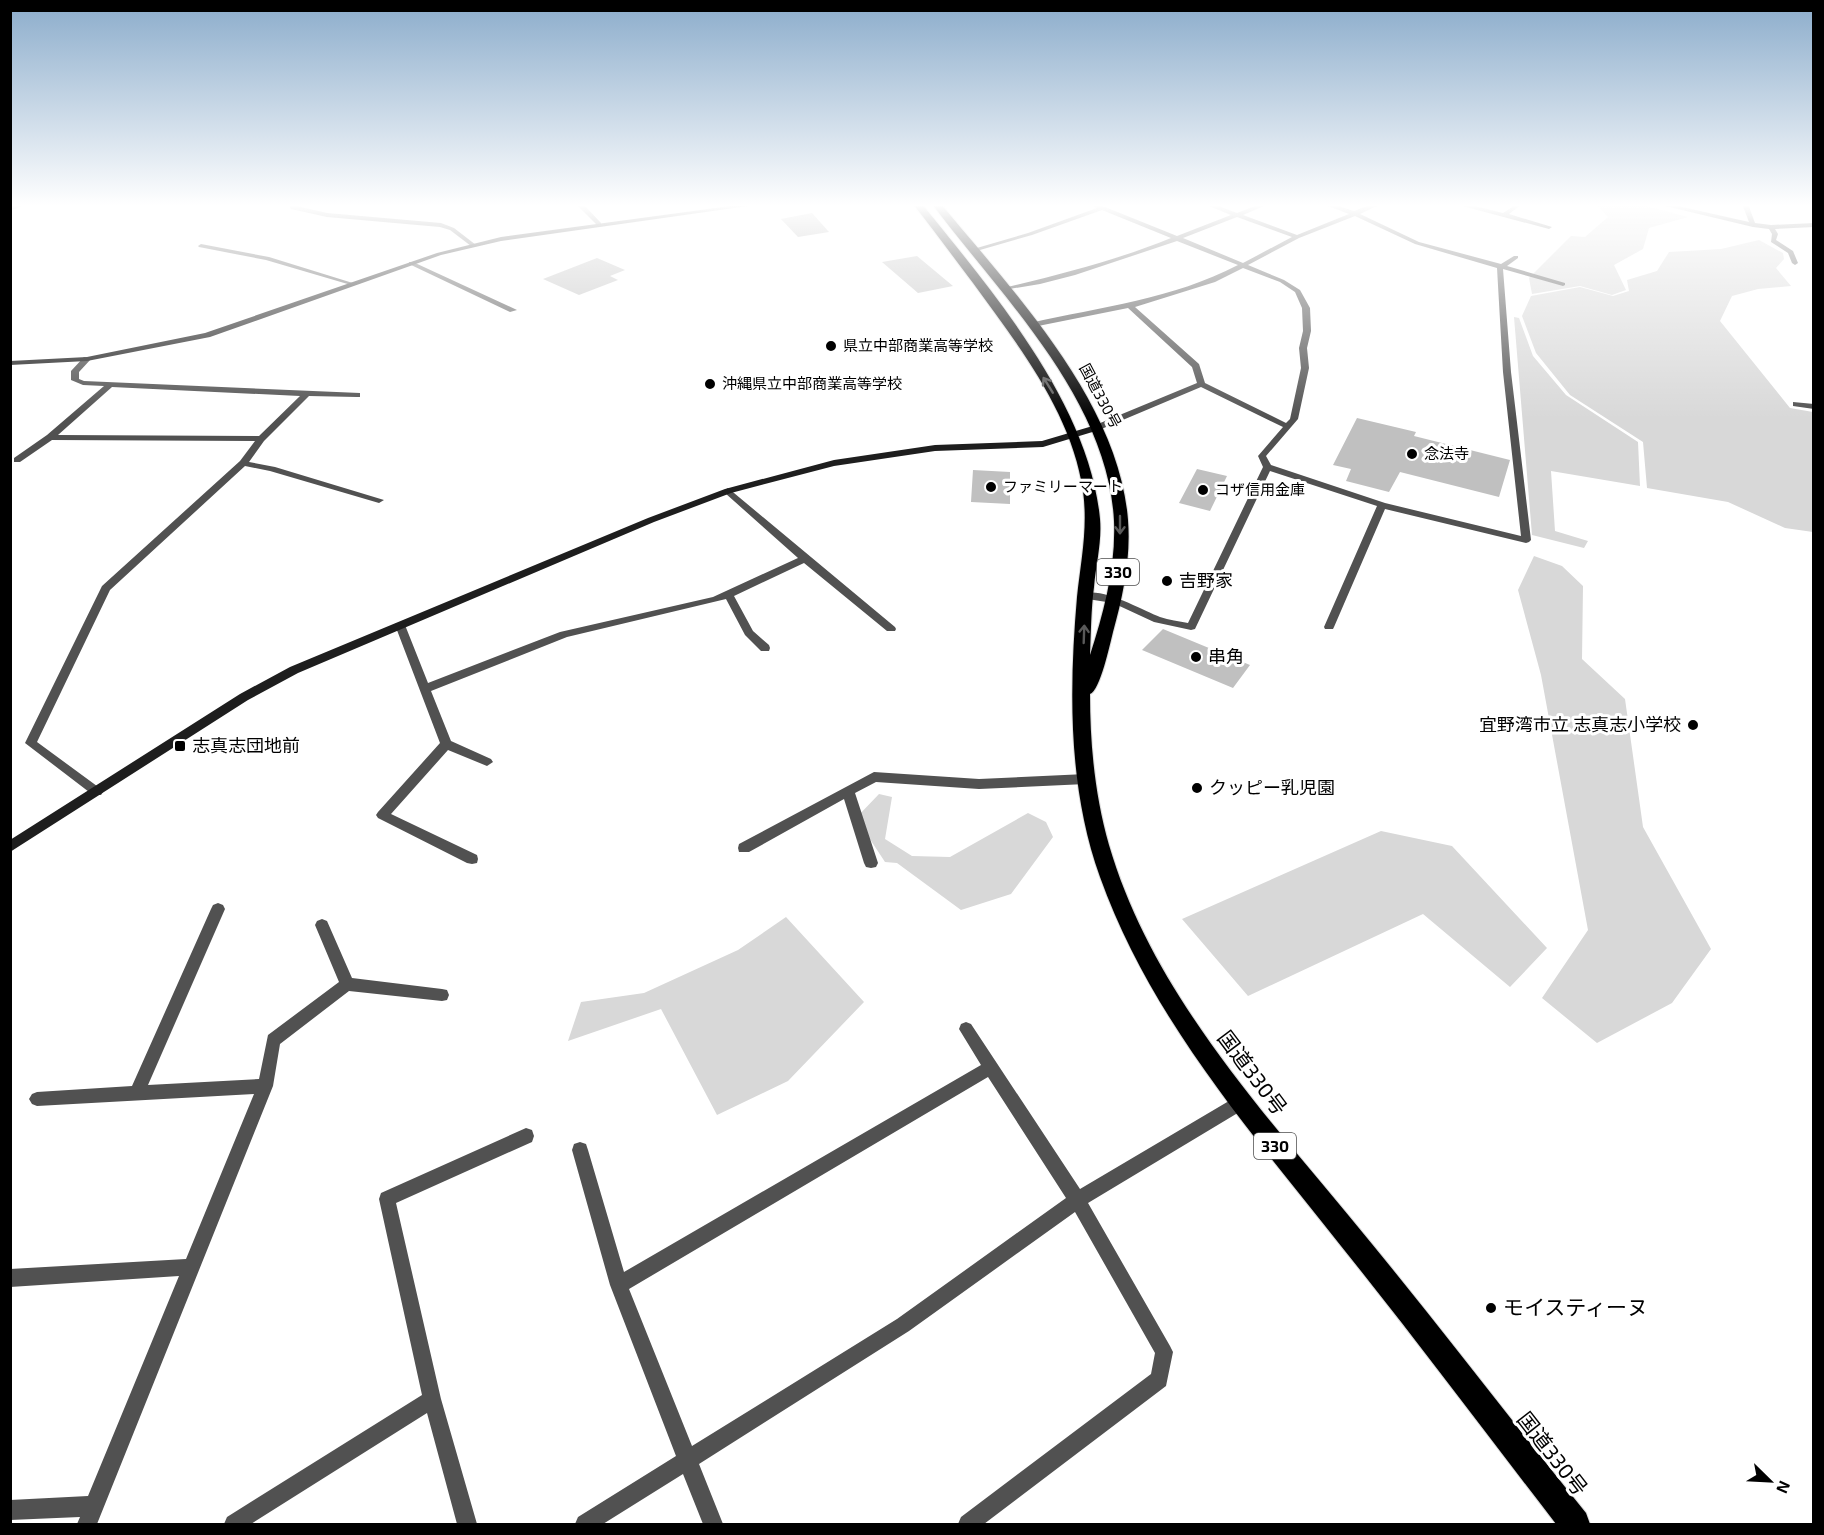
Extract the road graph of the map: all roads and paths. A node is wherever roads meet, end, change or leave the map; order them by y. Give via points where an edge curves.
1 (325, 276) edge
2 (376, 276) edge
3 (438, 276) edge
4 (974, 276) edge
5 (994, 276) edge
6 (1072, 276) edge
7 (1225, 276) edge
8 (1267, 276) edge
9 (1501, 276) edge
10 (1530, 276) edge
11 (353, 284) junction
12 (1563, 284) dead end
13 (1005, 289) junction
14 (1129, 305) junction
15 (513, 310) dead end
16 (1033, 325) junction
17 (87, 358) junction
18 (10, 363) edge
19 (111, 384) junction
20 (1200, 384) junction
21 (307, 394) junction
22 (357, 395) dead end
23 (1796, 404) dead end
24 (1814, 407) edge
25 (1287, 426) junction
26 (1096, 428) junction
27 (1075, 436) junction
28 (50, 437) junction
29 (261, 439) junction
30 (17, 460) dead end
31 (243, 463) junction
32 (1267, 467) junction
33 (728, 491) junction
34 (378, 500) dead end
35 (1382, 505) junction
36 (805, 560) junction
37 (728, 594) junction
38 (1085, 596) junction
39 (1115, 600) junction
40 (400, 625) junction
41 (1329, 627) dead end
42 (891, 629) dead end
43 (765, 648) dead end
44 (425, 689) junction
45 (1081, 714) junction
46 (446, 744) junction
47 (487, 762) dead end
48 (1086, 779) junction
49 (848, 791) junction
50 (97, 792) junction
51 (10, 847) edge
52 (744, 848) dead end
53 (472, 859) dead end
54 (871, 863) dead end
55 (218, 909) dead end
56 (322, 925) dead end
57 (347, 984) junction
58 (442, 995) dead end
59 (966, 1029) dead end
60 (991, 1067) junction
61 (265, 1086) junction
62 (136, 1094) junction
63 (37, 1099) dead end
64 (1240, 1103) junction
65 (526, 1136) dead end
66 (580, 1149) dead end
67 (1077, 1200) junction
68 (192, 1267) junction
69 (10, 1278) edge
70 (619, 1285) junction
71 (432, 1399) junction
72 (689, 1460) junction
73 (95, 1506) junction
74 (10, 1510) edge
75 (87, 1524) edge
76 (234, 1524) edge
77 (467, 1524) edge
78 (585, 1524) edge
79 (713, 1524) edge
80 (968, 1524) edge
81 (1575, 1524) edge

1 - 11 street
2 - 11 street
3 - 15 street
27 -> 4 highway, 国道330号 / 330 via 1048,384
5 - 13 highway, 国道330号 / 330
6 - 13 street
7 - 14 street
8 - 25 street via 1298,291 1306,308 1305,368 1294,419
9 - 35 street via 1526,540
10 - 12 street
11 - 17 street via 218,332
13 - 16 highway, 国道330号 / 330
14 - 16 street
14 - 20 street via 1196,366
16 - 26 highway, 国道330号 / 330
17 - 18 street
17 - 19 street via 75,371 75,380
19 - 21 street
19 - 28 street
20 - 25 street
20 - 26 street
21 - 22 street
21 - 29 street
23 - 24 street
25 - 32 street via 1262,456
26 - 27 street
26 -> 39 highway, 国道330号 / 330 via 1121,518
27 - 33 street via 1043,444 935,448 871,456
27 - 38 highway, 国道330号 / 330 via 1093,521
28 - 29 street
28 - 30 street
29 - 31 street
31 - 34 street
31 - 50 street via 106,588 31,743
32 - 35 street
32 - 39 street via 1191,627 1158,620
33 - 36 street
33 - 40 street
35 - 41 street
36 - 37 street
36 - 42 street
37 - 43 street via 749,633
37 - 44 street via 564,634
38 - 39 street
45 -> 38 highway, 国道330号 / 330
39 - 45 highway, 国道330号 / 330
40 - 44 street
40 - 50 street via 294,670 244,697
44 - 46 street
45 - 48 highway, 国道330号 / 330
46 - 47 street
46 - 53 street via 382,815
48 - 49 street via 979,784 874,777
48 - 64 highway, 国道330号 / 330 via 1110,878 1134,930 1169,999
49 - 52 street
49 - 54 street
50 - 51 street
55 - 62 street
56 - 57 street
57 - 58 street
57 - 61 street via 273,1040
59 - 60 street
60 - 67 street
60 - 70 street
61 - 62 street
61 - 68 street
62 - 63 street
64 - 67 street
64 - 81 highway, 国道330号 / 330
65 - 71 street via 387,1199
66 - 70 street
67 - 72 street via 903,1325
67 - 80 street via 1164,1352 1159,1378
68 - 69 street
68 - 73 street
70 - 72 street
71 - 76 street
71 - 77 street
72 - 78 street
72 - 79 street
73 - 74 street
73 - 75 street

